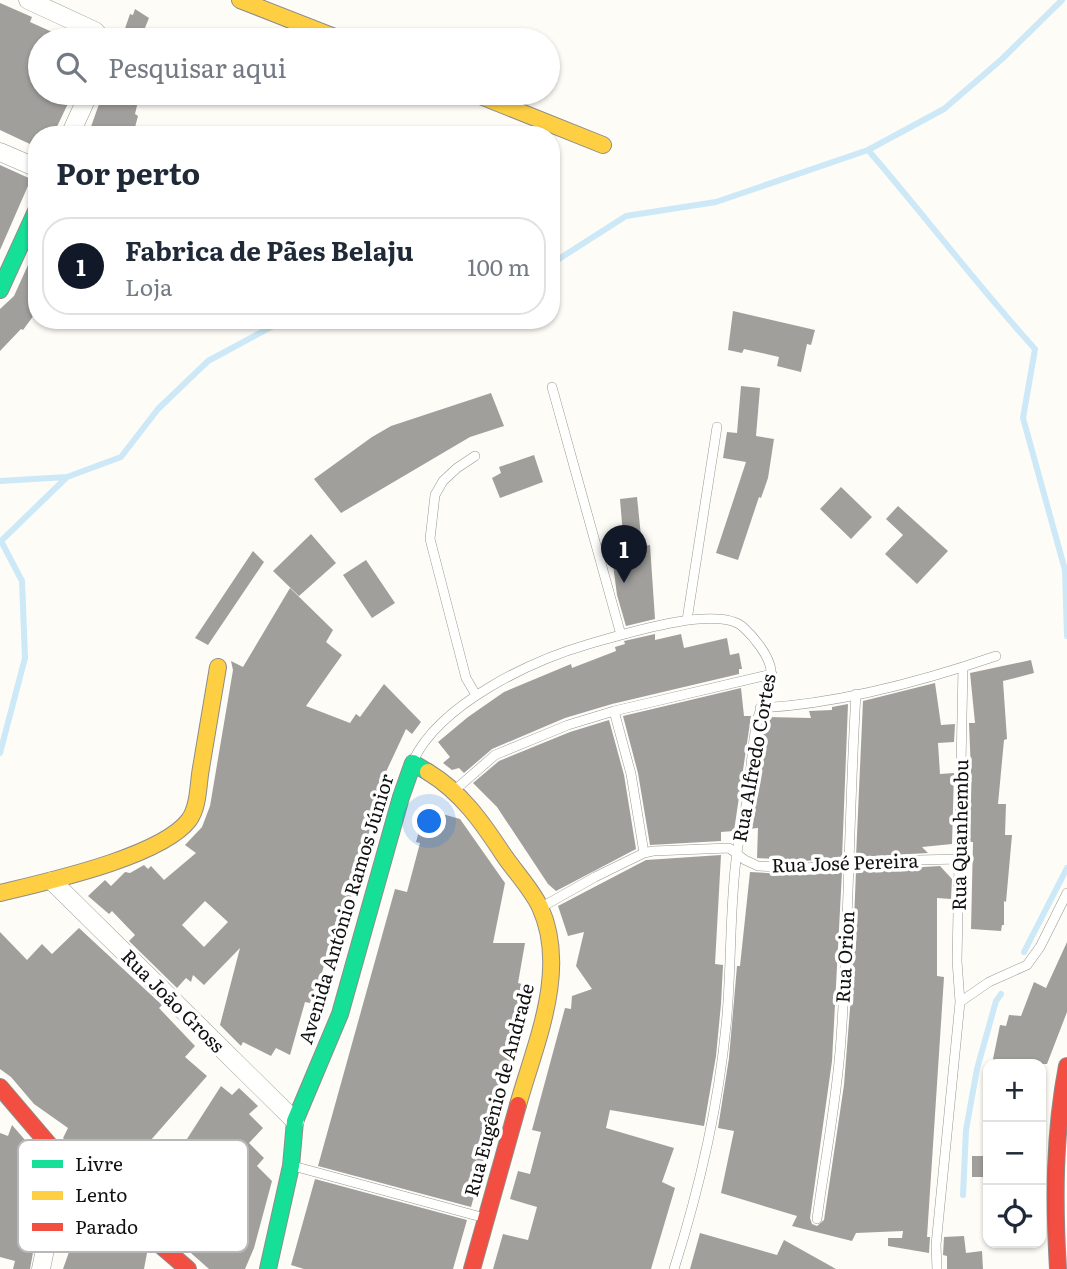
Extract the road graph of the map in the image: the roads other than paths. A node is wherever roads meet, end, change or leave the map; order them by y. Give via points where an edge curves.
1 (240, 0) edge
2 (33, 1) edge
3 (89, 28) edge
4 (311, 28) edge
5 (84, 105) edge
6 (503, 105) edge
7 (74, 126) edge
8 (556, 126) edge
9 (560, 128) edge
10 (603, 145) dead end
11 (0, 152) edge
12 (28, 164) edge
13 (28, 229) edge
14 (0, 290) edge
15 (552, 387) dead end
16 (718, 427) dead end
17 (475, 456) dead end
18 (687, 620) junction
19 (621, 635) junction
20 (996, 656) dead end
21 (218, 667) dead end
22 (963, 667) junction
23 (772, 674) junction
24 (856, 694) junction
25 (476, 695) junction
26 (760, 708) junction
27 (614, 711) junction
28 (413, 763) junction
29 (455, 790) junction
30 (645, 853) junction
31 (737, 853) junction
32 (960, 859) junction
33 (850, 864) junction
34 (51, 881) junction
35 (0, 893) edge
36 (1067, 893) edge
37 (540, 908) junction
38 (960, 1002) junction
39 (1067, 1066) edge
40 (0, 1087) edge
41 (295, 1121) junction
42 (46, 1140) edge
43 (291, 1166) junction
44 (487, 1219) junction
45 (817, 1219) dead end
46 (168, 1252) edge
47 (188, 1269) edge
48 (268, 1269) edge
49 (472, 1269) edge
50 (674, 1269) edge
51 (937, 1269) edge
52 (1058, 1269) edge

1 - 4 street
2 - 3 street
5 - 7 street
6 - 8 street
9 - 10 street
11 - 12 street
13 - 14 street
15 - 19 lane
16 - 18 lane
17 - 25 lane via 443,481 435,495 430,539 466,678
18 - 19 lane, Rua Alfredo Cortes
18 - 23 lane, Rua Alfredo Cortes via 710,617 742,625
19 - 25 lane, Rua Alfredo Cortes via 556,655
20 - 22 lane
21 - 34 street via 189,820 164,841
22 - 24 lane
22 - 32 lane, Rua Quanhembu
23 - 26 lane, Rua Alfredo Cortes
23 - 27 lane
24 - 26 lane
24 - 33 lane, Rua Orion
25 - 28 lane, Rua Alfredo Cortes via 436,727
26 - 31 lane, Rua Alfredo Cortes
27 - 29 lane via 536,736 495,755
27 - 30 lane
28 - 29 street, Rua Eugênio de Andrade
28 - 41 street, Avenida Antônio Ramos Júnior via 340,1014
29 - 37 street, Rua Eugênio de Andrade
30 - 31 lane, Rua José Pereira via 729,848
30 - 37 lane, Rua José Pereira
31 - 33 lane, Rua José Pereira via 758,866
31 - 50 lane, Rua Alfredo Cortes via 720,1079 706,1154
32 - 33 lane, Rua José Pereira
32 - 38 lane, Rua Quanhembu
33 - 45 lane, Rua Orion via 841,1041
34 - 35 street
34 - 41 street, Rua João Gross
36 - 38 lane via 1027,965
37 - 44 street, Rua Eugênio de Andrade via 550,957 549,995
38 - 51 lane, Rua Quanhembu
39 - 52 street via 1059,1100
40 - 42 street
41 - 43 street, Avenida Antônio Ramos Júnior
43 - 44 lane
43 - 48 street, Avenida Antônio Ramos Júnior
44 - 49 street, Rua Eugênio de Andrade
46 - 47 street

